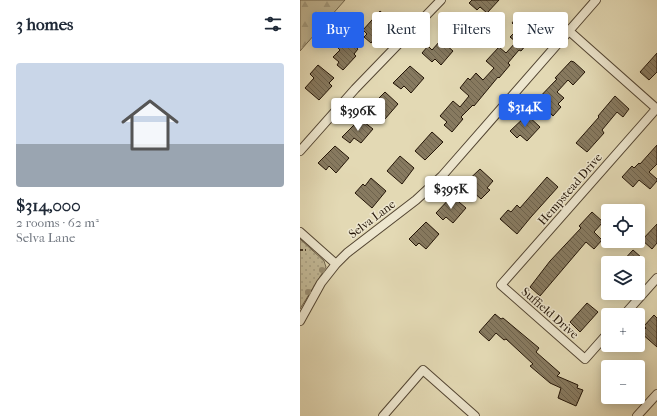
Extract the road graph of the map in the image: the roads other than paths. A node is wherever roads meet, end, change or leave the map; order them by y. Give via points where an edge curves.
1 (441, 0) edge
2 (596, 0) edge
3 (568, 30) joint
4 (552, 48) edge
5 (657, 108) edge
6 (300, 152) edge
7 (300, 232) edge
8 (336, 264) junction
9 (657, 278) edge
10 (501, 285) joint
11 (630, 308) edge
12 (300, 321) edge
13 (601, 341) edge
14 (657, 394) edge
15 (383, 416) edge
16 (475, 416) edge
17 (638, 416) edge

1 - 6 street via 355,89
2 - 3 street, Selva Lane
3 - 5 street
4 - 8 street, Selva Lane via 442,176
5 - 10 street, Hempstead Drive
7 - 8 street
8 - 12 street, Selva Lane via 321,283
9 - 11 street
10 - 13 street, Suffield Drive via 585,359
14 - 17 street
15 - 16 street via 423,370

